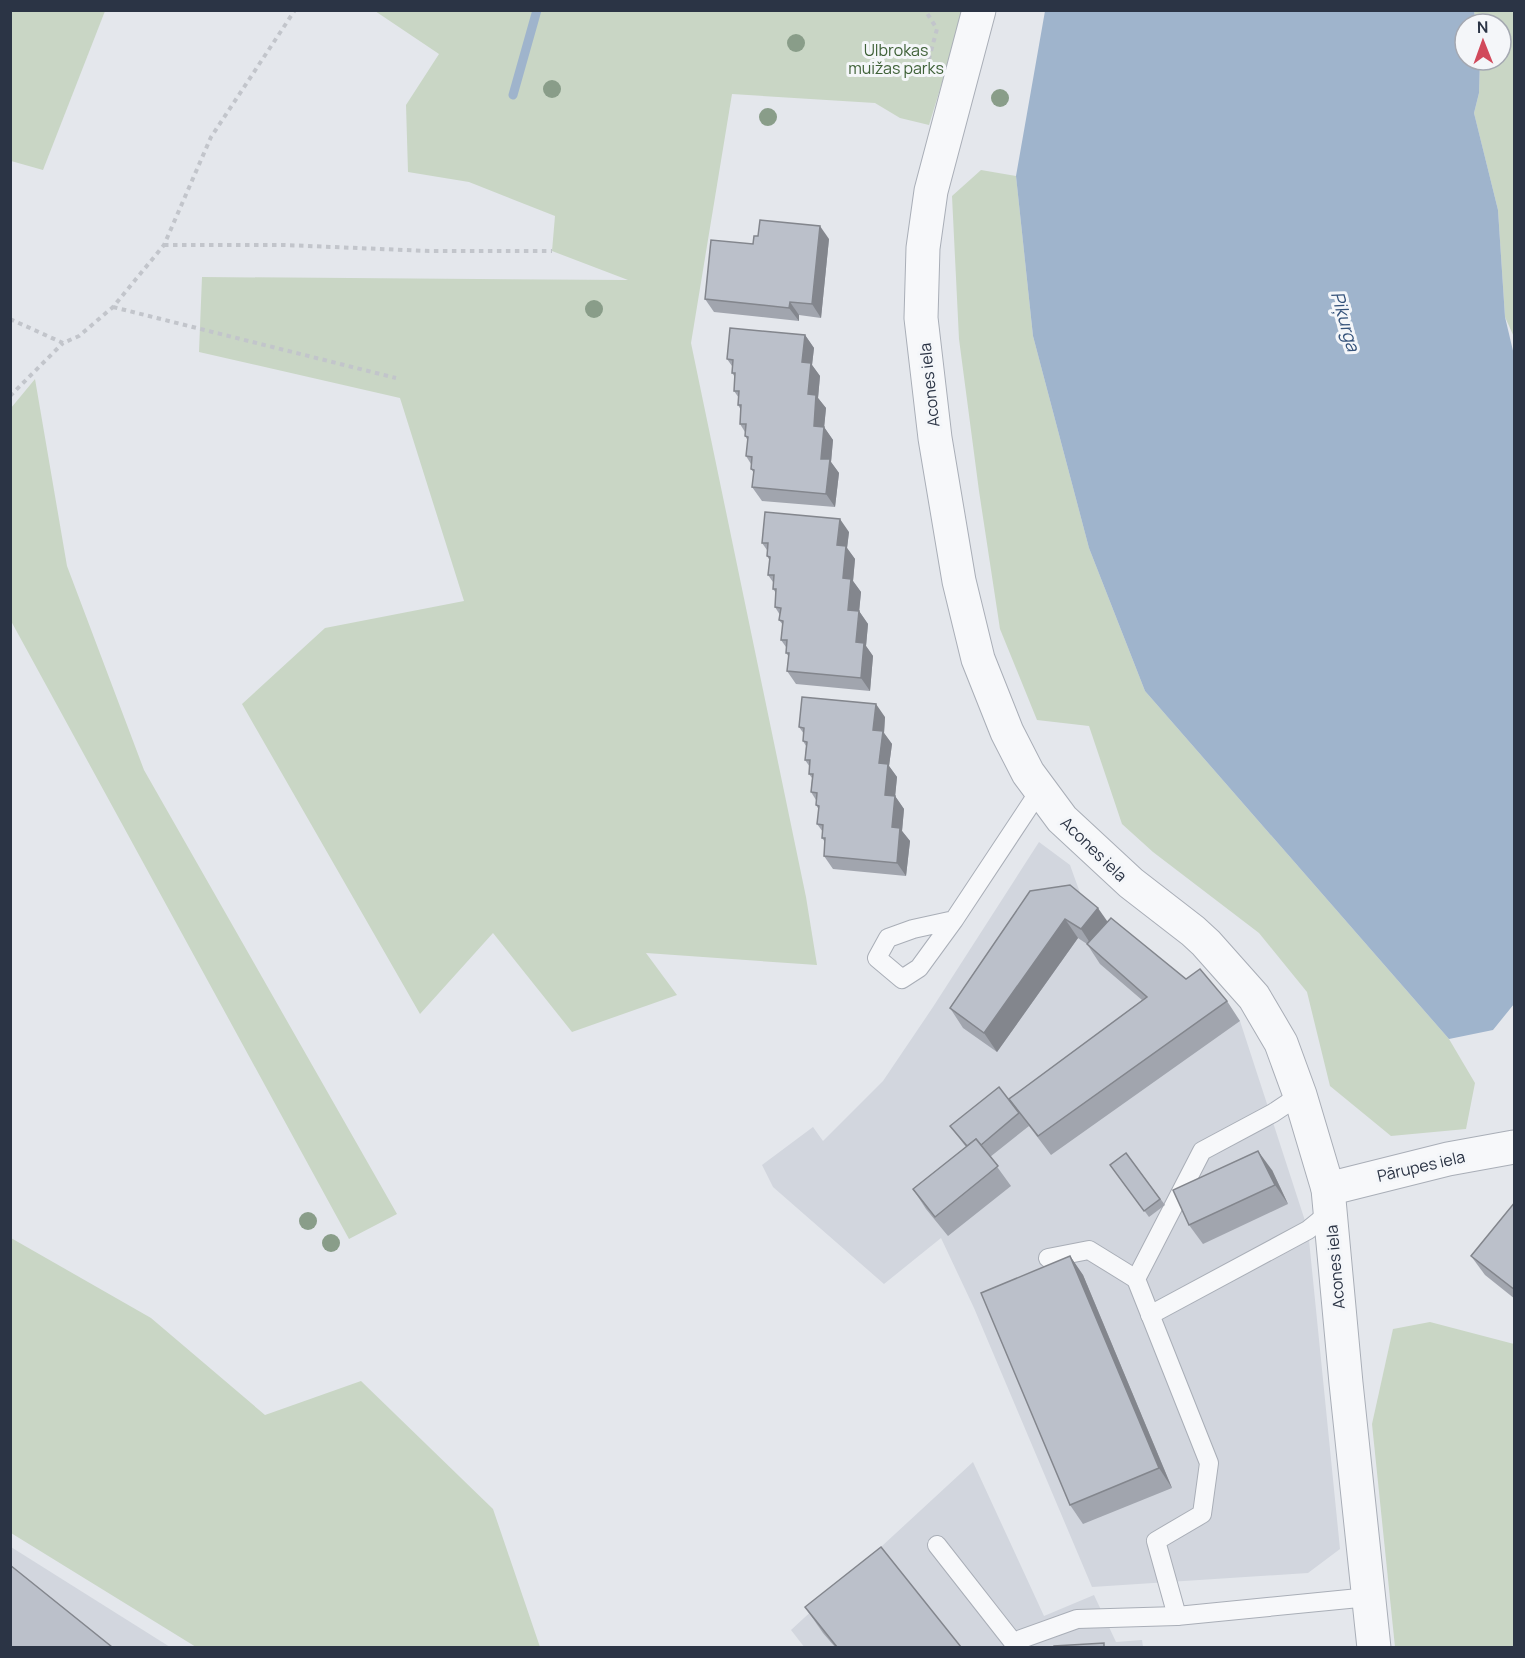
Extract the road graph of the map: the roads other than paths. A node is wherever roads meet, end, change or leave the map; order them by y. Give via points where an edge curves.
1 (979, 10) edge
2 (1040, 790) junction
3 (954, 920) dead end
4 (1299, 1095) junction
5 (1515, 1147) edge
6 (1329, 1200) junction
7 (1048, 1258) dead end
8 (1136, 1279) junction
9 (1150, 1315) junction
10 (937, 1545) dead end
11 (1369, 1598) junction
12 (1177, 1616) junction
13 (1374, 1647) edge

1 - 2 street, Acones iela via 931,191 922,248 921,318 936,449 959,580 978,659 1007,732
2 - 3 lane
2 - 4 street, Acones iela via 1062,819 1131,883 1193,931 1254,997 1281,1043
4 - 6 street, Acones iela
4 - 8 lane via 1202,1150
5 - 6 street, Pārupes iela via 1448,1158
6 - 9 lane via 1308,1230
6 - 11 street, Acones iela
7 - 8 lane via 1089,1250
8 - 9 lane
9 - 12 lane via 1209,1463 1203,1514 1156,1541
10 - 12 lane via 1013,1642 1077,1619
11 - 12 lane
11 - 13 street, Acones iela

